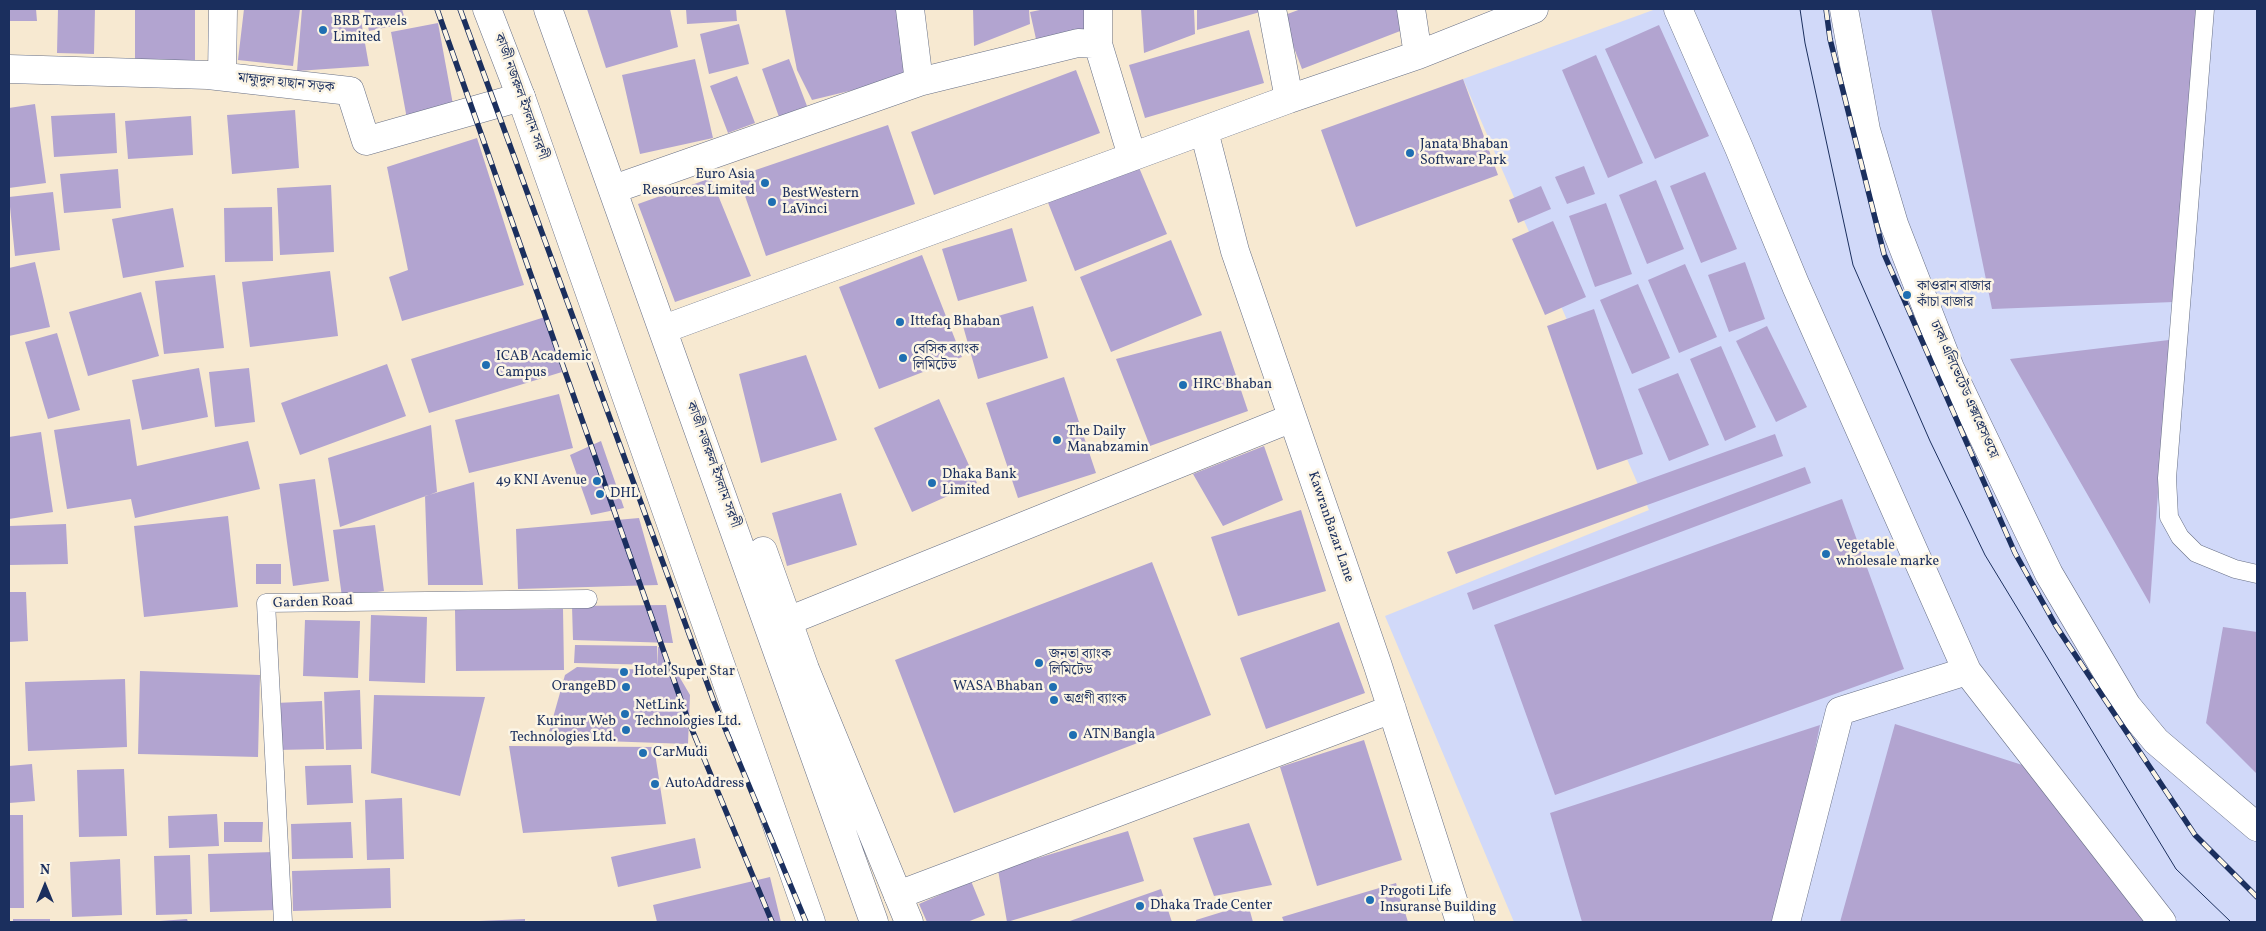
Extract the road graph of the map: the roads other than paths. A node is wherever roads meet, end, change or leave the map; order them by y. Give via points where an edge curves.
1 (223, 9) edge
2 (487, 9) edge
3 (548, 9) edge
4 (910, 9) edge
5 (1098, 9) edge
6 (1272, 9) edge
7 (1411, 9) edge
8 (1534, 9) edge
9 (1678, 9) edge
10 (1844, 9) edge
11 (2205, 9) edge
12 (1098, 44) junction
13 (1418, 55) junction
14 (9, 69) edge
15 (222, 76) junction
16 (919, 82) junction
17 (521, 97) junction
18 (1289, 99) junction
19 (1204, 131) junction
20 (1132, 156) junction
21 (614, 189) junction
22 (664, 329) junction
23 (1292, 418) junction
24 (2257, 574) edge
25 (588, 598) dead end
26 (788, 621) junction
27 (1967, 670) junction
28 (1392, 709) junction
29 (2257, 827) edge
30 (898, 895) junction
31 (282, 922) edge
32 (811, 922) edge
33 (874, 922) edge
34 (908, 922) edge
35 (1460, 922) edge
36 (1786, 922) edge
37 (2162, 922) edge

1 - 15 main road
2 - 17 main road, কাজী নজরুল ইসলাম সরণী
3 - 21 main road, কাজী নজরুল ইসলাম সরণী
4 - 16 main road
5 - 12 main road
6 - 18 main road
7 - 13 main road
8 - 13 main road
9 - 27 main road via 1740,148 1796,286
10 - 29 main road, ঢাকা এলিভেটেড এক্সপ্রেসওয়ে via 1869,139 1894,224 1950,368 2049,574 2127,706 2156,741
11 - 24 lane via 2166,478 2169,517 2180,537 2196,553
12 - 16 main road via 1078,43
12 - 20 main road
13 - 18 main road
14 - 15 main road, মাহ্মুদুল হাছান সড়ক
15 - 17 main road, মাহ্মুদুল হাছান সড়ক via 350,91 366,141
16 - 21 main road
17 - 32 main road, কাজী নজরুল ইসলাম সরণী
18 - 19 main road
19 - 20 main road
19 - 23 main road, KawranBazar Lane via 1235,251
20 - 22 main road
21 - 22 main road, কাজী নজরুল ইসলাম সরণী
22 - 26 main road via 689,351
22 - 33 main road, কাজী নজরুল ইসলাম সরণী
23 - 26 main road
23 - 28 main road, KawranBazar Lane
25 - 31 lane, Garden Road via 266,603
26 - 30 main road
27 - 36 main road via 1840,712
27 - 37 main road
28 - 30 main road
28 - 35 main road, KawranBazar Lane
30 - 34 main road

